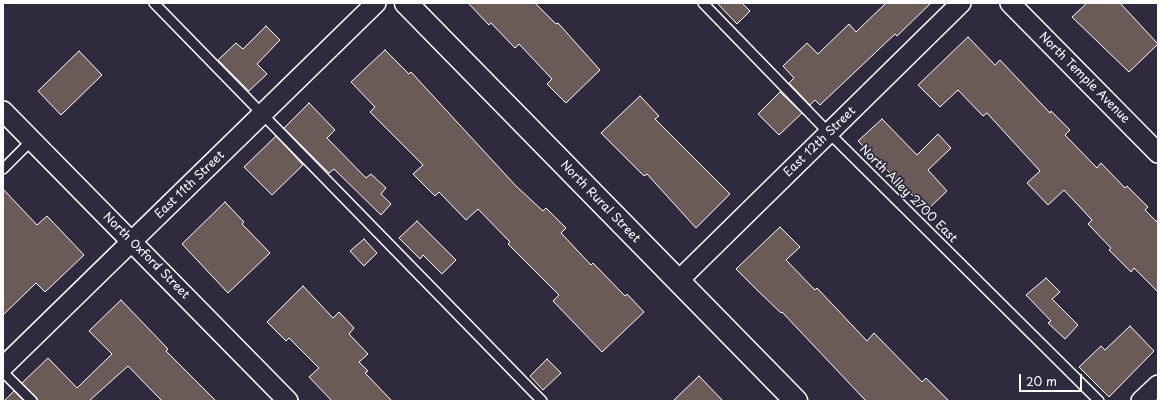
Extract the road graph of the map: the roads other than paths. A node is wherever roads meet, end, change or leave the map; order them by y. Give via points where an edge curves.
1 (154, 3) edge
2 (376, 3) edge
3 (406, 3) edge
4 (703, 3) edge
5 (961, 3) edge
6 (1010, 3) edge
7 (3, 112) edge
8 (262, 114) junction
9 (829, 133) junction
10 (32, 140) junction
11 (1158, 153) edge
12 (3, 169) edge
13 (132, 242) junction
14 (678, 281) junction
15 (3, 367) edge
16 (3, 372) edge
17 (1158, 385) edge
18 (32, 401) edge
19 (288, 401) edge
20 (542, 401) edge
21 (796, 401) edge
22 (1099, 401) edge
23 (1142, 401) edge

1 - 8 lane
2 - 8 street, East 11th Street
3 - 14 main road, North Rural Street
4 - 9 lane, North Alley 2700 East
5 - 9 street, East 12th Street
6 - 11 street, North Temple Avenue
7 - 10 street, North Oxford Street
8 - 13 street, East 11th Street
8 - 20 lane
9 - 14 street, East 12th Street
9 - 22 lane, North Alley 2700 East
10 - 12 lane
10 - 13 street, North Oxford Street
13 - 15 street, East 11th Street
13 - 19 street, North Oxford Street
14 - 21 main road, North Rural Street
16 - 18 lane
17 - 23 street

